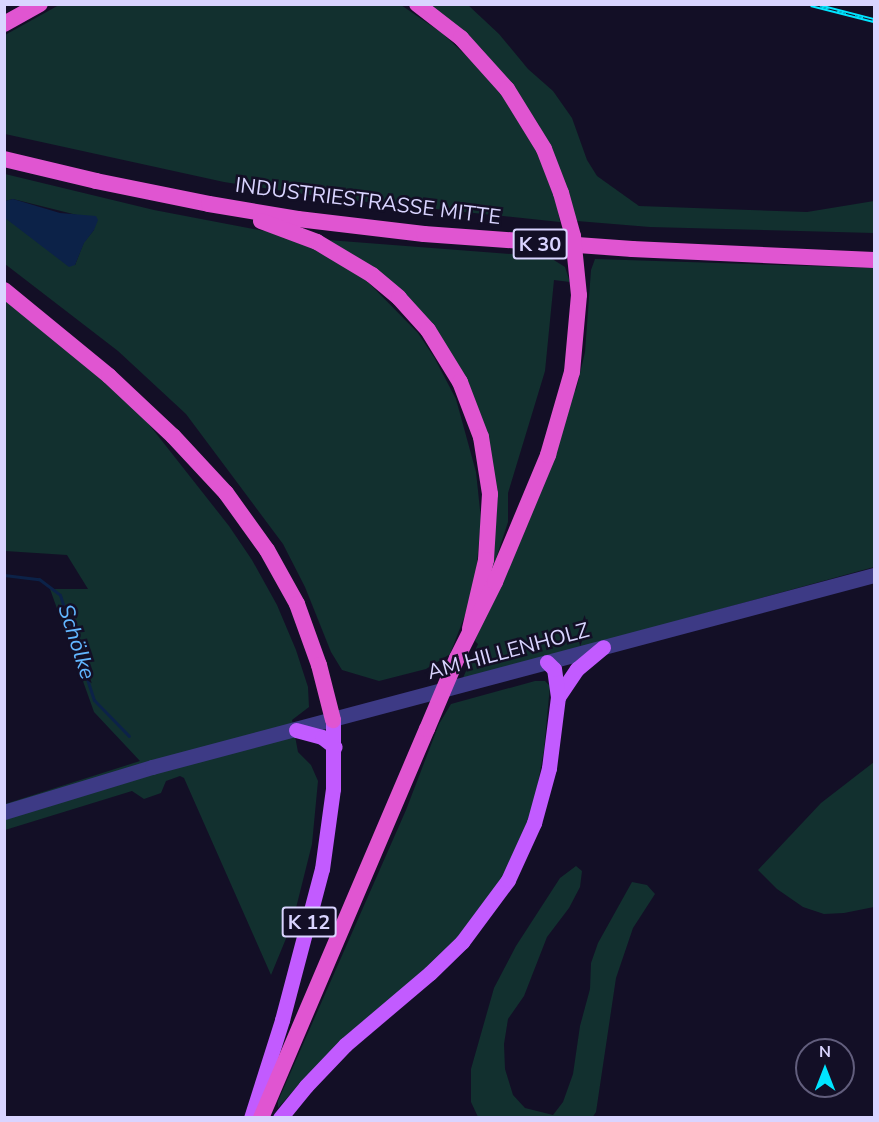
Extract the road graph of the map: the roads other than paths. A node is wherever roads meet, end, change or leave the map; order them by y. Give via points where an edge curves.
1 (40, 4) edge
2 (417, 4) edge
3 (4, 24) edge
4 (4, 159) edge
5 (208, 204) junction
6 (874, 260) edge
7 (4, 290) edge
8 (874, 575) edge
9 (470, 630) junction
10 (603, 647) junction
11 (547, 662) junction
12 (558, 697) junction
13 (333, 720) junction
14 (296, 730) junction
15 (335, 747) junction
16 (4, 812) edge
17 (251, 1118) edge
18 (261, 1118) edge
19 (280, 1118) edge

1 - 3 highway
2 - 9 highway, bridge via 460,38 507,89 533,128 561,193 573,236 579,295 572,372 548,455 495,582
4 - 5 highway, INDUSTRIESTRASSE MITTE / K 30
5 - 6 highway, INDUSTRIESTRASSE MITTE / K 30 via 424,234 575,246
5 - 9 highway via 300,235 358,264 406,305 446,356 475,419 490,494 484,576
7 - 13 highway via 109,376 226,493 267,550 297,604
8 - 10 street, AM HILLENHOLZ
9 - 18 highway, bridge
10 - 11 street, AM HILLENHOLZ
10 - 12 main road via 578,669
11 - 12 main road via 554,669
11 - 13 street, AM HILLENHOLZ
12 - 19 main road via 543,795 518,861 496,899 446,958 345,1045
13 - 14 street, AM HILLENHOLZ
13 - 15 main road, K 12
14 - 15 main road via 322,737
14 - 16 street, AM HILLENHOLZ via 152,767
15 - 17 main road, K 12 via 322,869

